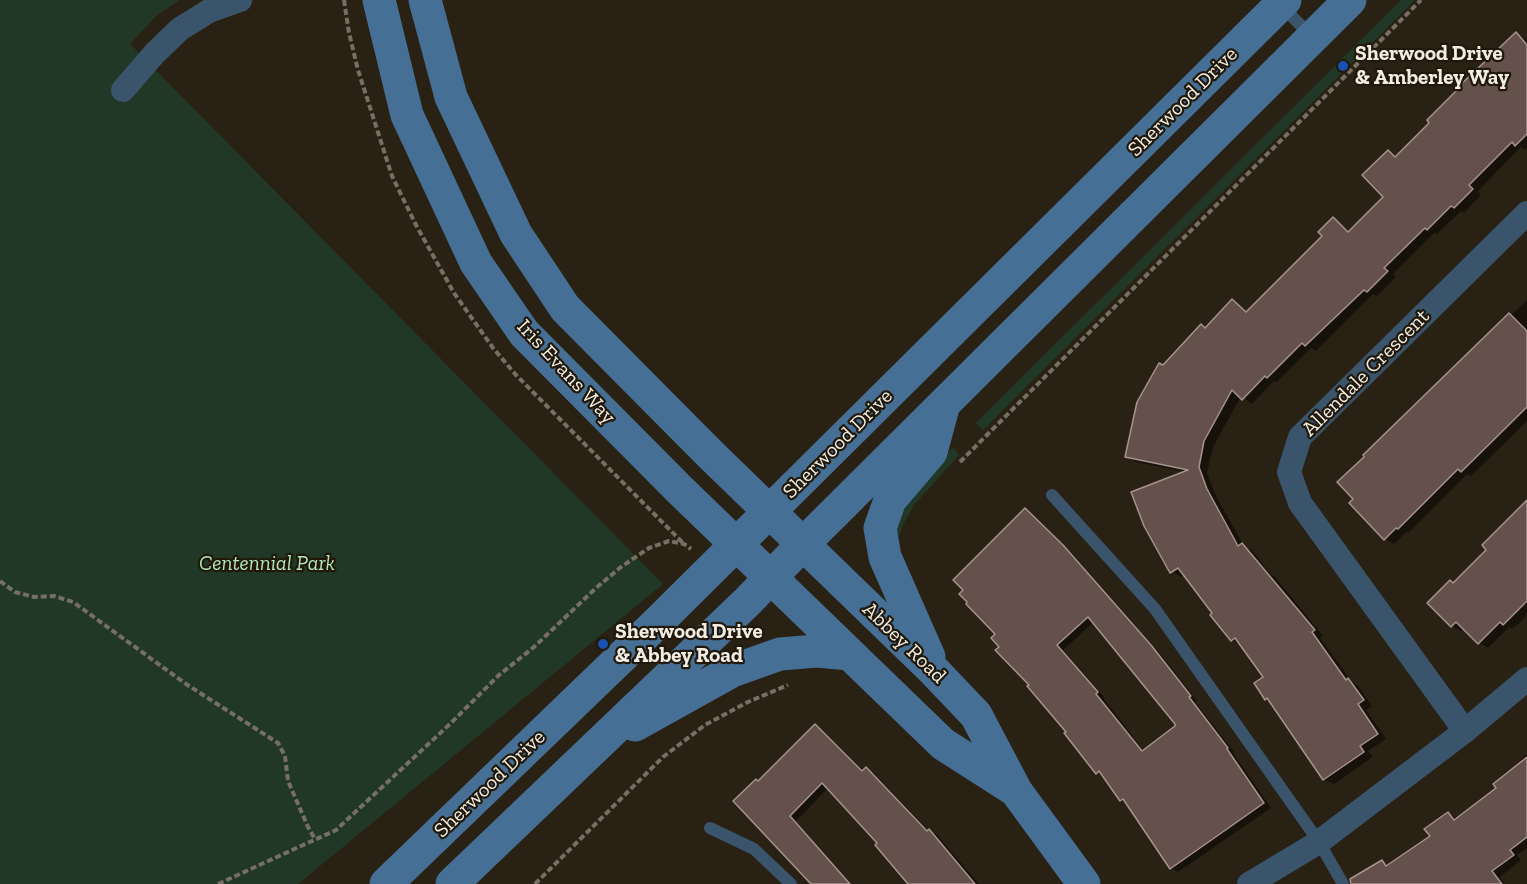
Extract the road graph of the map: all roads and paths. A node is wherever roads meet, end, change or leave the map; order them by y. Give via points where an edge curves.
1 (240, 0) edge
2 (378, 0) edge
3 (425, 0) edge
4 (1350, 0) edge
5 (1421, 0) edge
6 (1281, 2) edge
7 (1312, 37) junction
8 (123, 90) dead end
9 (1527, 213) edge
10 (944, 404) junction
11 (958, 464) dead end
12 (1052, 495) dead end
13 (770, 512) junction
14 (803, 544) junction
15 (737, 545) junction
16 (699, 556) dead end
17 (771, 577) junction
18 (0, 580) edge
19 (850, 654) junction
20 (935, 672) junction
21 (1527, 679) edge
22 (788, 686) dead end
23 (1465, 732) junction
24 (595, 747) junction
25 (1016, 791) junction
26 (710, 828) dead end
27 (315, 839) junction
28 (1319, 842) junction
29 (218, 884) edge
30 (386, 884) edge
31 (452, 884) edge
32 (535, 884) edge
33 (791, 884) edge
34 (1084, 884) edge
35 (1249, 884) edge
36 (1342, 884) edge

1 - 8 street via 209,11 180,29
2 - 15 main road, Iris Evans Way via 407,114 476,263 524,333
3 - 13 main road, Iris Evans Way via 451,97 516,234 565,308
4 - 7 main road
5 - 11 path
6 - 7 lane
6 - 13 main road, Sherwood Drive
7 - 10 main road
9 - 23 street, Allendale Crescent via 1300,437 1288,472 1300,503
10 - 14 main road
10 - 20 main road via 931,452 890,500 880,528 885,557
12 - 28 lane via 1155,609
13 - 14 main road, Abbey Road
13 - 15 main road, Sherwood Drive
14 - 17 main road
14 - 20 main road, Abbey Road
15 - 17 main road, Abbey Road
15 - 30 main road, Sherwood Drive
16 - 27 path via 684,543 669,541 649,548 621,567 499,675 336,830
17 - 19 main road, Abbey Road
17 - 24 main road
18 - 27 path via 15,592 73,602 186,684 278,743 285,756 288,781
19 - 24 main road via 780,654 732,671
19 - 25 main road, Abbey Road via 942,744
20 - 25 main road, Abbey Road via 976,715
21 - 23 street
22 - 32 path via 705,725 663,757
23 - 28 street
24 - 31 main road
25 - 34 main road, Abbey Road
26 - 33 lane via 754,849
27 - 29 path
28 - 35 street
28 - 36 lane

